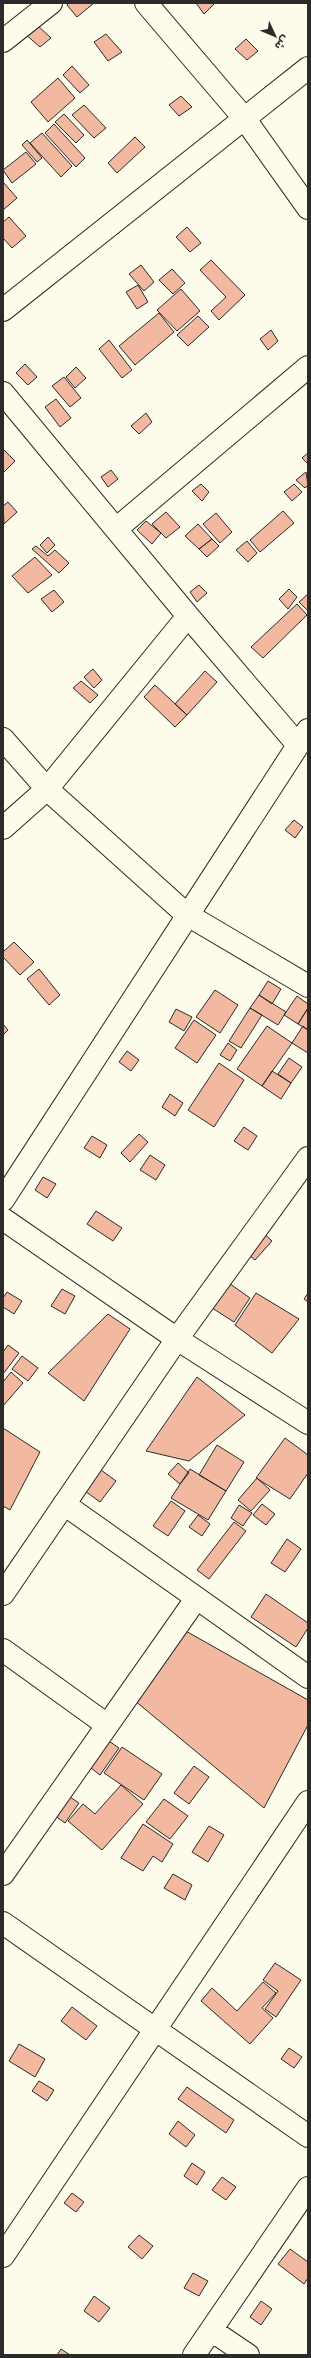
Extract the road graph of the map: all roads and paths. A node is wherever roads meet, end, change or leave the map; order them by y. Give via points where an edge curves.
1 (51, 3) edge
2 (146, 3) edge
3 (3, 41) edge
4 (308, 68) edge
5 (244, 118) junction
6 (308, 208) edge
7 (3, 310) edge
8 (308, 367) edge
9 (3, 393) edge
10 (116, 529) junction
11 (188, 616) junction
12 (303, 737) edge
13 (3, 739) edge
14 (47, 789) junction
15 (3, 828) edge
16 (186, 914) junction
17 (308, 986) edge
18 (306, 1165) edge
19 (3, 1200) edge
20 (3, 1219) edge
21 (177, 1338) junction
22 (308, 1423) edge
23 (64, 1504) junction
24 (3, 1594) edge
25 (196, 1599) junction
26 (3, 1650) edge
27 (308, 1677) edge
28 (107, 1725) junction
29 (308, 1802) edge
30 (3, 1874) edge
31 (3, 1923) edge
32 (156, 2028) junction
33 (308, 2136) edge
34 (308, 2188) edge
35 (3, 2256) edge
36 (211, 2330) junction
37 (194, 2355) edge
38 (248, 2355) edge

1 - 3 street
2 - 5 street
4 - 5 street
5 - 6 street
5 - 7 street
8 - 10 street
9 - 10 street
10 - 11 street
11 - 12 street
11 - 14 street
12 - 16 street
13 - 14 street
14 - 15 street
14 - 16 street
16 - 17 street
16 - 19 street
18 - 21 street
20 - 21 street
21 - 22 street
21 - 23 street
23 - 24 street
23 - 25 street
25 - 27 street
25 - 28 street
26 - 28 street
28 - 30 street
29 - 32 street
31 - 32 street
32 - 33 street
32 - 35 street
34 - 36 street
36 - 37 street
36 - 38 street

